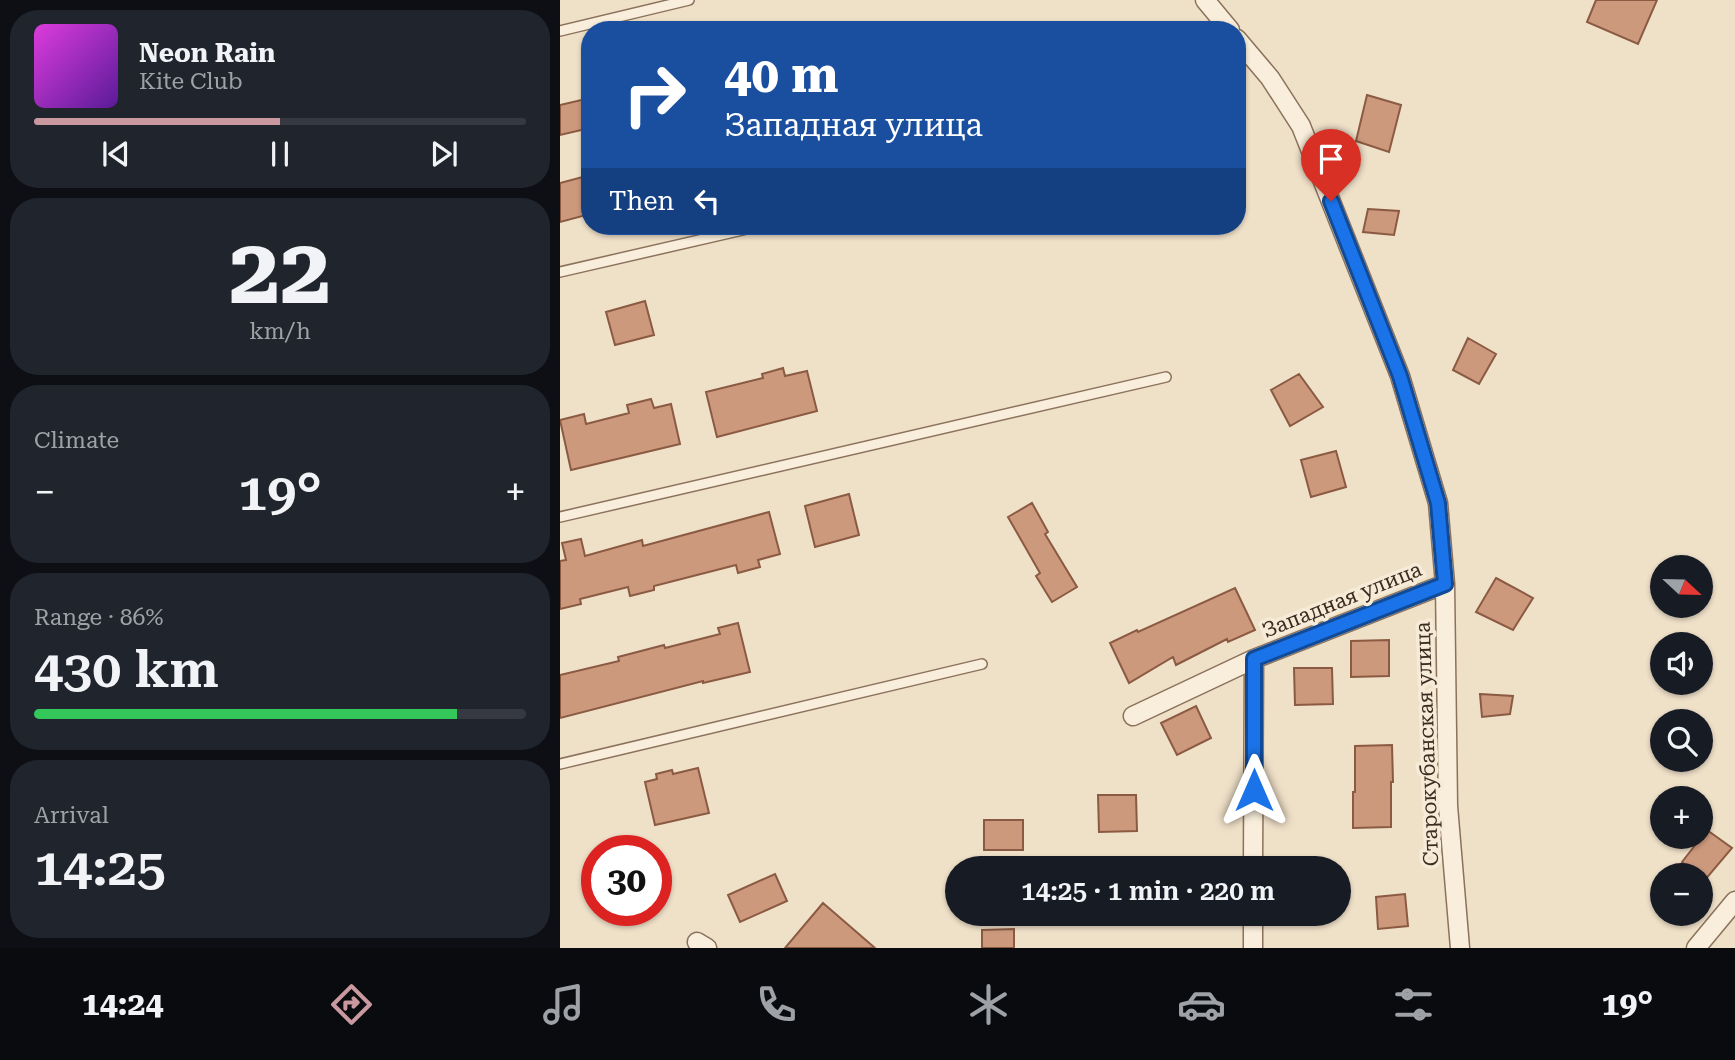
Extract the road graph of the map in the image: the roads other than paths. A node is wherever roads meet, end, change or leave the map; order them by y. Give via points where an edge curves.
1 (689, 0) edge
2 (1205, 0) edge
3 (602, 21) edge
4 (1222, 21) edge
5 (581, 26) edge
6 (560, 31) edge
7 (1246, 50) edge
8 (721, 235) edge
9 (560, 272) edge
10 (1166, 377) dead end
11 (560, 517) edge
12 (1445, 584) junction
13 (1254, 659) junction
14 (982, 664) dead end
15 (1133, 716) dead end
16 (560, 764) edge
17 (1253, 856) edge
18 (1735, 901) edge
19 (1253, 926) edge
20 (1253, 948) edge
21 (1460, 948) edge
22 (1696, 948) edge

1 - 3 lane
2 - 4 street
5 - 6 lane
7 - 12 street, Старокубанская улица via 1301,126 1400,376 1438,503
8 - 9 lane
10 - 11 lane
12 - 13 street, Западная улица
12 - 21 street, Старокубанская улица via 1448,806
13 - 15 street
13 - 17 street, Западная улица
14 - 16 lane
18 - 22 street
19 - 20 street

